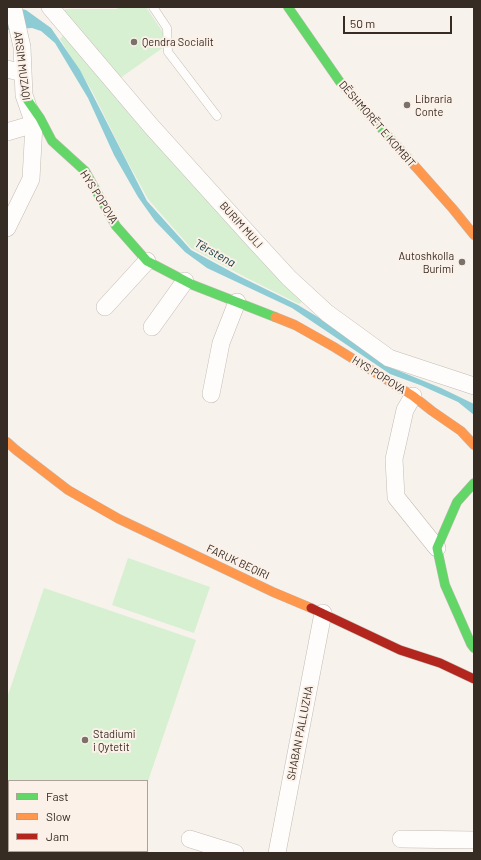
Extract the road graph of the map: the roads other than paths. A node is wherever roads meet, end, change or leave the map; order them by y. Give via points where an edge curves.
1 (13, 7) edge
2 (50, 7) edge
3 (153, 7) edge
4 (288, 7) edge
5 (15, 71) edge
6 (24, 95) junction
7 (216, 116) dead end
8 (34, 124) junction
9 (7, 132) edge
10 (7, 228) edge
11 (474, 235) edge
12 (147, 261) junction
13 (185, 281) junction
14 (237, 302) junction
15 (105, 307) dead end
16 (152, 327) dead end
17 (474, 386) edge
18 (211, 394) dead end
19 (413, 396) junction
20 (7, 442) edge
21 (474, 445) edge
22 (474, 483) edge
23 (437, 548) junction
24 (323, 613) junction
25 (472, 646) edge
26 (454, 670) junction
27 (474, 679) edge
28 (190, 839) dead end
29 (401, 839) dead end
30 (474, 840) edge
31 (235, 853) edge
32 (277, 853) edge

1 - 5 street, ARSIM MUZAQI via 22,47
2 - 17 street, BURIM MULI via 155,130 254,240 289,278 328,313 389,358
3 - 7 lane via 167,28 168,52
4 - 11 street, DËSHMORËT E KOMBIT via 340,82
5 - 6 street, ARSIM MUZAQI
6 - 8 street, ARSIM MUZAQI
6 - 12 street, HYS POPOVA via 52,141 85,171 116,226
8 - 9 street
8 - 10 street, ARSIM MUZAQI via 31,179
12 - 13 street, HYS POPOVA
12 - 15 street
13 - 14 street, HYS POPOVA
13 - 16 street
14 - 18 street via 221,343
14 - 19 street, HYS POPOVA via 295,325
19 - 21 street, HYS POPOVA via 461,431
19 - 23 street, HYS POPOVA via 404,410 394,459 396,497
20 - 24 street, FARUK BEQIRI via 68,490 119,519
22 - 23 street via 457,502
23 - 25 street via 445,585
24 - 26 street, FARUK BEQIRI via 400,650
24 - 32 street, SHABAN PALLUZHA
25 - 26 street via 467,660
26 - 27 street, FARUK BEQIRI
28 - 31 street
29 - 30 street

